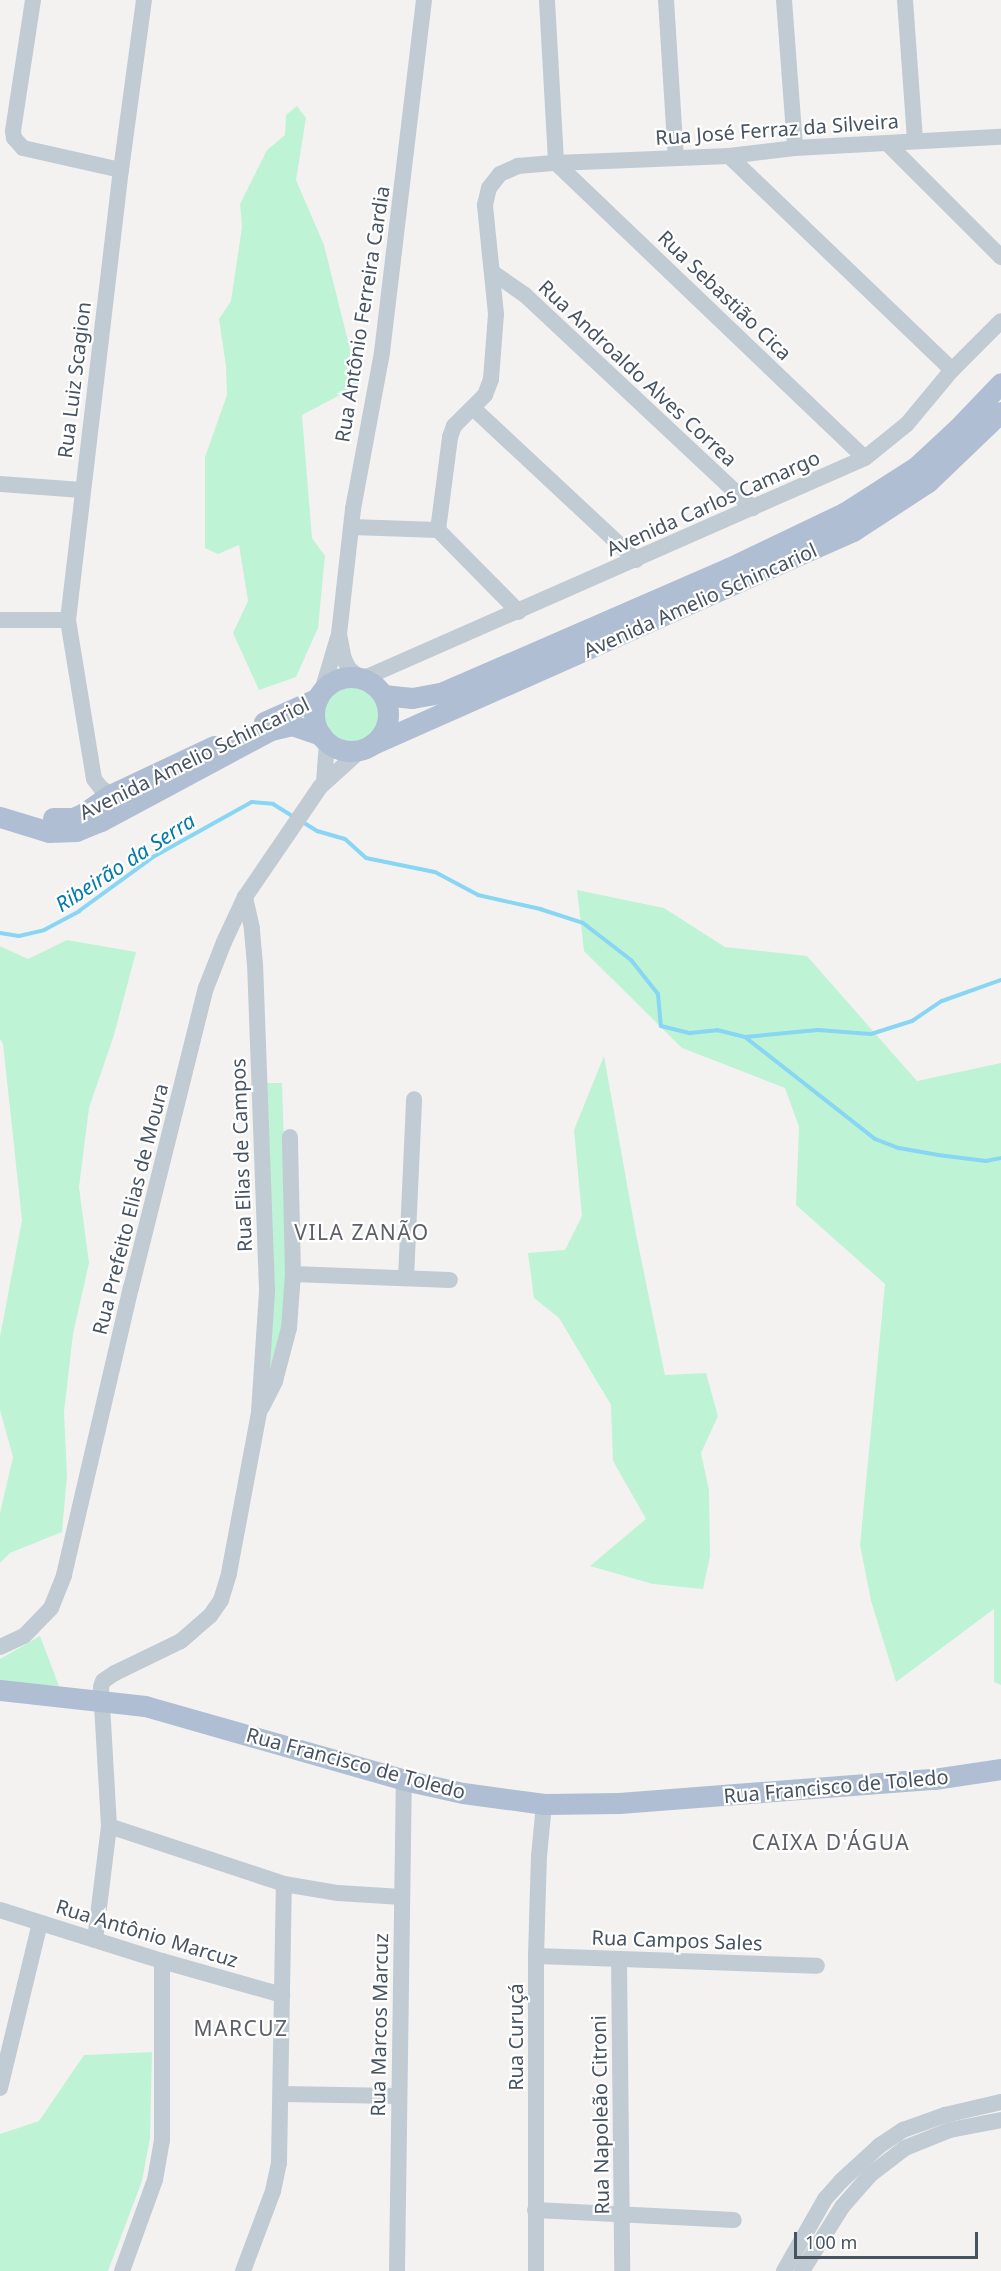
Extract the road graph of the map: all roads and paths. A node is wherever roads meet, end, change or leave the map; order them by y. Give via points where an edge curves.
1 (33, 0) edge
2 (144, 0) edge
3 (424, 0) edge
4 (547, 0) edge
5 (666, 0) edge
6 (784, 0) edge
7 (905, 0) edge
8 (1001, 137) edge
9 (915, 141) junction
10 (888, 144) junction
11 (795, 148) junction
12 (729, 156) junction
13 (676, 158) junction
14 (556, 163) junction
15 (121, 170) junction
16 (1001, 257) edge
17 (492, 272) junction
18 (1001, 321) edge
19 (952, 370) junction
20 (1001, 383) edge
21 (473, 408) junction
22 (1001, 412) edge
23 (865, 458) junction
24 (0, 484) edge
25 (82, 490) junction
26 (753, 508) junction
27 (352, 527) junction
28 (438, 531) junction
29 (636, 560) junction
30 (519, 612) junction
31 (0, 620) edge
32 (68, 620) junction
33 (339, 634) junction
34 (401, 664) junction
35 (360, 678) junction
36 (320, 694) junction
37 (382, 694) junction
38 (324, 738) junction
39 (366, 747) junction
40 (99, 781) junction
41 (322, 785) junction
42 (133, 794) junction
43 (0, 803) edge
44 (0, 817) edge
45 (245, 897) junction
46 (414, 1100) dead end
47 (290, 1137) dead end
48 (293, 1274) junction
49 (406, 1278) junction
50 (450, 1280) dead end
51 (259, 1412) junction
52 (0, 1647) edge
53 (0, 1690) edge
54 (101, 1699) junction
55 (1001, 1769) edge
56 (404, 1780) junction
57 (544, 1804) junction
58 (109, 1826) junction
59 (284, 1884) junction
60 (402, 1898) junction
61 (0, 1910) edge
62 (40, 1923) junction
63 (95, 1940) junction
64 (536, 1956) junction
65 (619, 1959) junction
66 (162, 1961) junction
67 (817, 1966) dead end
68 (282, 1995) junction
69 (0, 2088) edge
70 (281, 2094) junction
71 (399, 2096) junction
72 (1001, 2102) edge
73 (1001, 2120) edge
74 (535, 2210) junction
75 (622, 2214) junction
76 (734, 2220) dead end
77 (122, 2271) edge
78 (243, 2271) edge
79 (396, 2271) edge
80 (536, 2271) edge
81 (622, 2271) edge
82 (784, 2271) edge
83 (802, 2271) edge

1 - 15 street via 14,138 23,148
2 - 15 street, Rua Luiz Scagion
3 - 27 street, Rua Antônio Ferreira Cardia via 386,319
4 - 14 street
5 - 13 street
6 - 11 street
7 - 9 street
8 - 9 street, Rua José Ferraz da Silveira
9 - 10 street, Rua José Ferraz da Silveira
10 - 11 street, Rua José Ferraz da Silveira
10 - 16 street
11 - 12 street, Rua José Ferraz da Silveira
12 - 13 street, Rua José Ferraz da Silveira
12 - 19 street
13 - 14 street, Rua José Ferraz da Silveira
14 - 17 street, Rua José Ferraz da Silveira via 507,170 489,188 485,205
14 - 23 street, Rua Sebastião Cica
15 - 25 street, Rua Luiz Scagion
17 - 21 street, Rua José Ferraz da Silveira via 496,314 491,379 485,395
17 - 26 street, Rua Androaldo Alves Correa via 525,295
18 - 19 street, Avenida Carlos Camargo
19 - 23 street, Avenida Carlos Camargo via 907,424
20 - 37 main road, Avenida Amelio Schincariol via 916,467 844,513 729,568 441,693 412,698
21 - 28 street, Rua José Ferraz da Silveira via 454,426 450,437
21 - 29 street
22 - 39 main road, Avenida Amelio Schincariol via 928,482 853,531
23 - 26 street, Avenida Carlos Camargo
24 - 25 street
25 - 32 street, Rua Luiz Scagion
26 - 29 street, Avenida Carlos Camargo
27 - 28 street
27 - 33 street, Rua Antônio Ferreira Cardia
28 - 30 street
29 - 30 street, Avenida Carlos Camargo
30 - 34 street, Avenida Carlos Camargo
31 - 32 street
32 - 40 street, Rua Luiz Scagion
33 - 35 street, Rua Antônio Ferreira Cardia via 344,659
33 - 36 street, Rua Antônio Ferreira Cardia
34 - 35 street, Avenida Carlos Camargo
34 - 37 street
35 - 36 main road, Avenida Amelio Schincariol via 343,678
35 - 37 main road, Avenida Amelio Schincariol
36 - 38 main road, Avenida Amelio Schincariol via 314,717
36 - 42 main road, Avenida Amelio Schincariol
37 - 39 main road via 387,706 386,728
38 - 39 main road, Avenida Amelio Schincariol via 343,750
38 - 41 street
38 - 42 main road, Avenida Amelio Schincariol via 291,725 271,730
39 - 41 street, Rua Prefeito Elias de Moura
40 - 42 main road, Avenida Amelio Schincariol
40 - 42 street via 107,780
40 - 43 main road, Avenida Amelio Schincariol via 91,809 73,818 39,815
41 - 45 street, Rua Prefeito Elias de Moura
42 - 44 main road, Avenida Amelio Schincariol via 88,828 63,833
45 - 51 street, Rua Elias de Campos via 255,965 267,1290
45 - 52 street, Rua Prefeito Elias de Moura via 206,988 64,1575 51,1608 24,1636
46 - 49 street
47 - 48 street, Rua Elias de Campos
48 - 49 street
48 - 51 street, Rua Elias de Campos via 289,1328 275,1381
49 - 50 street
51 - 54 street, Rua Elias de Campos via 221,1600 210,1616 181,1641 109,1676 100,1687
53 - 54 main road, Rua Francisco de Toledo
54 - 56 main road, Rua Francisco de Toledo via 194,1718
54 - 58 street
55 - 57 main road, Rua Francisco de Toledo via 934,1779 619,1803
56 - 57 main road, Rua Francisco de Toledo
56 - 60 street, Rua Marcos Marcuz
57 - 64 street, Rua Curuçá
58 - 59 street
58 - 63 street
59 - 60 street
59 - 68 street
60 - 71 street, Rua Marcos Marcuz
61 - 62 street, Rua Antônio Marcuz
62 - 63 street, Rua Antônio Marcuz
62 - 69 street
63 - 66 street, Rua Antônio Marcuz
64 - 65 street, Rua Campos Sales
64 - 74 street, Rua Curuçá
65 - 67 street, Rua Campos Sales
65 - 75 street, Rua Napoleão Citroni
66 - 68 street, Rua Antônio Marcuz
66 - 77 street via 162,2140 154,2180
68 - 70 street
70 - 71 street
70 - 78 street via 279,2163 273,2191
71 - 79 street, Rua Marcos Marcuz
72 - 82 street via 903,2130 879,2146 825,2199
73 - 83 street via 925,2138 887,2161 842,2207
74 - 75 street
74 - 80 street, Rua Curuçá
75 - 76 street
75 - 81 street, Rua Napoleão Citroni

